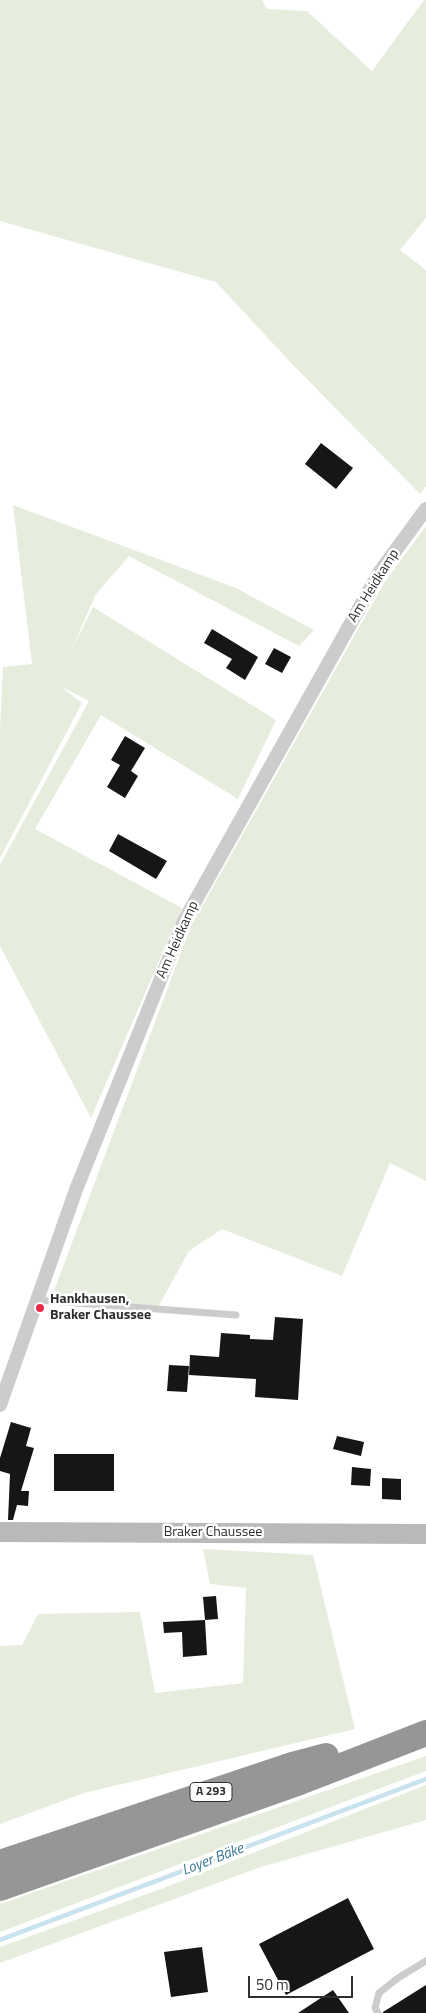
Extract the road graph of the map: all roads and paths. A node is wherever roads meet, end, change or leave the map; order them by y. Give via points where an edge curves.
1 (426, 509) edge
2 (36, 1300) junction
3 (236, 1315) dead end
4 (0, 1405) edge
5 (0, 1532) edge
6 (426, 1534) edge
7 (426, 1732) edge
8 (0, 1862) edge
9 (0, 1888) edge
10 (426, 1961) edge
11 (378, 2013) edge

1 - 2 street, Am Heidkamp via 379,573 184,921 95,1140
2 - 3 lane
2 - 4 street, Am Heidkamp
5 - 6 street, Braker Chaussee
7 - 8 highway, A 293 via 292,1765
7 - 9 highway, A 293 via 300,1782
10 - 11 lane via 379,1994 375,2008

